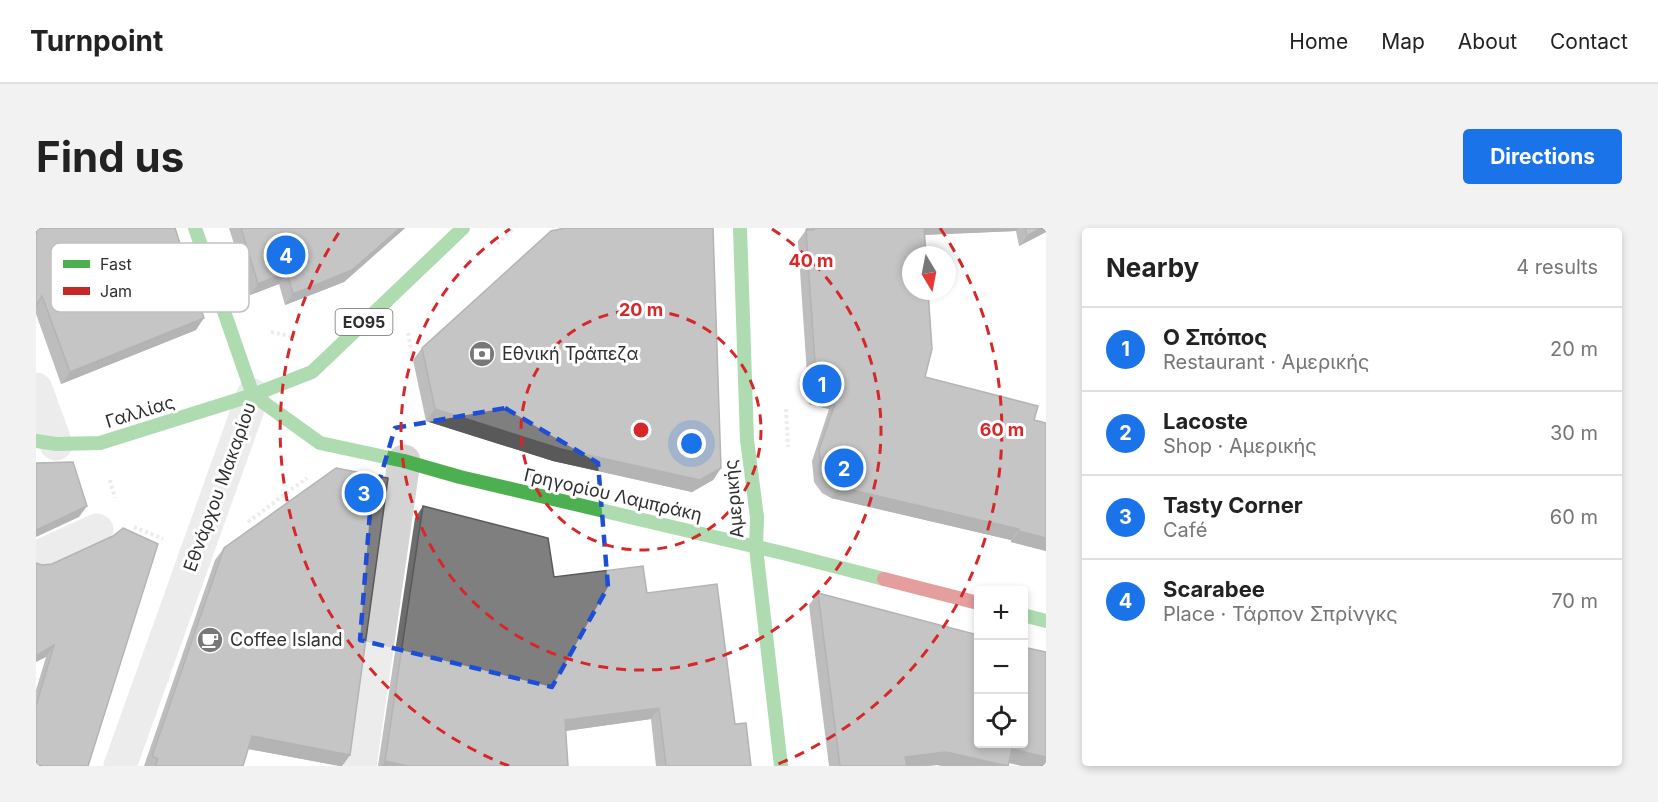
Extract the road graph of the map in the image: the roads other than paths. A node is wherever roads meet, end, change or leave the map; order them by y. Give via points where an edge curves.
1 (195, 228) edge
2 (462, 228) edge
3 (740, 228) edge
4 (200, 243) edge
5 (224, 312) edge
6 (36, 389) edge
7 (253, 395) junction
8 (46, 443) edge
9 (404, 460) junction
10 (97, 530) dead end
11 (756, 548) junction
12 (36, 558) edge
13 (974, 602) edge
14 (1028, 616) edge
15 (1046, 621) edge
16 (120, 766) edge
17 (360, 766) edge
18 (781, 766) edge

1 - 4 street
2 - 7 street, Εθνάρχου Μακαρίου / ΕΟ95 via 312,372
3 - 11 street, Αμερικής via 747,440 758,517
5 - 7 street
6 - 8 street
7 - 8 street, Γαλλίας / ΕΟ95 via 100,443
7 - 9 street, Γρηγορίου Λαμπράκη via 320,443
7 - 16 street, Εθνάρχου Μακαρίου
9 - 11 street, Γρηγορίου Λαμπράκη
9 - 17 street
10 - 12 street
11 - 13 street, Γρηγορίου Λαμπράκη
11 - 18 street, Αμερικής
14 - 15 street

